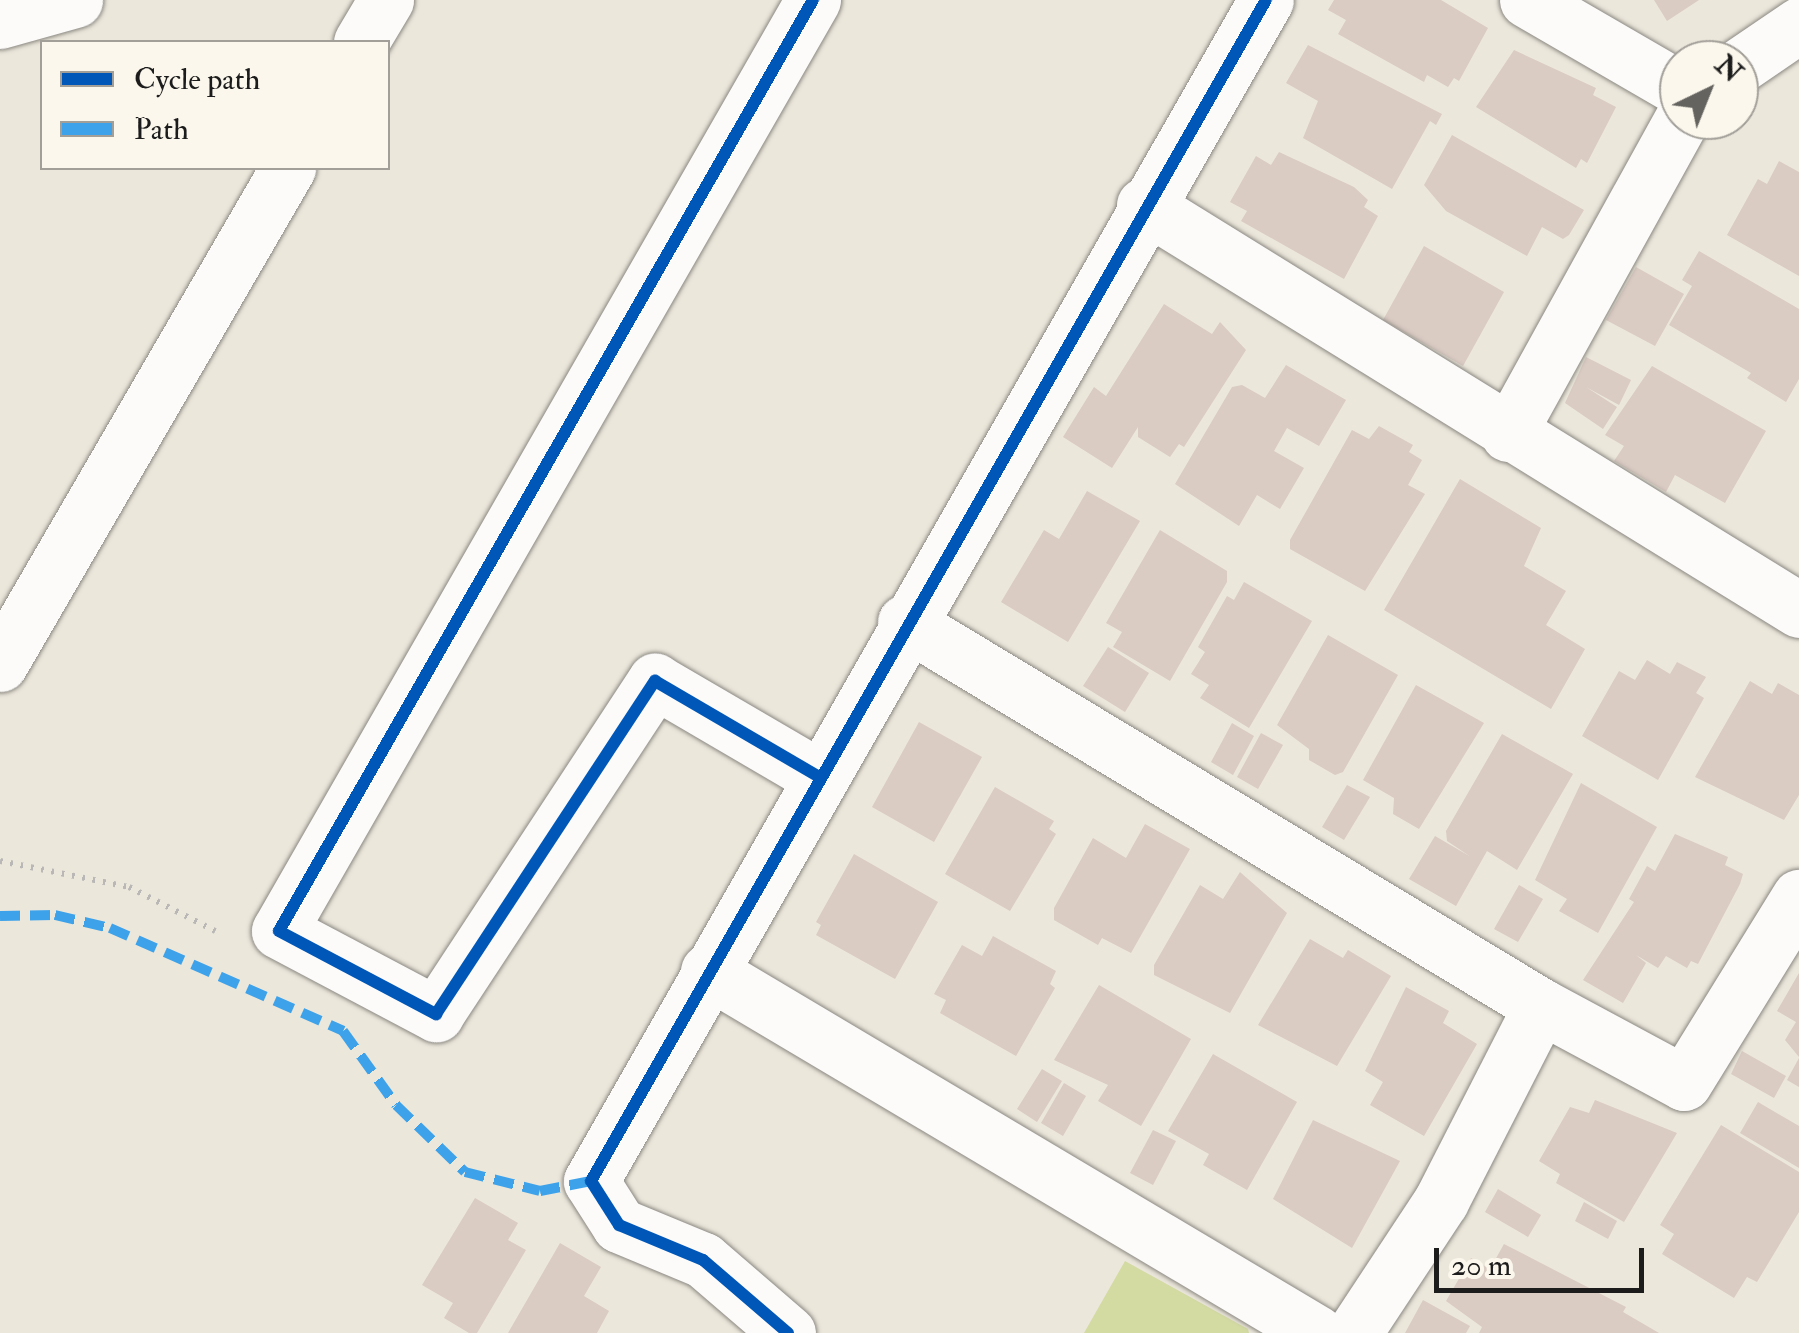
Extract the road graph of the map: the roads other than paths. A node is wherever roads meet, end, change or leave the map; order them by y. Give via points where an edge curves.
1 (74, 0) edge
2 (386, 0) edge
3 (813, 0) edge
4 (1266, 0) edge
5 (1527, 0) edge
6 (0, 21) edge
7 (1799, 25) edge
8 (362, 40) edge
9 (1759, 52) edge
10 (1659, 76) edge
11 (1671, 140) edge
12 (287, 170) edge
13 (1144, 206) junction
14 (1508, 434) junction
15 (1799, 610) edge
16 (905, 622) junction
17 (0, 664) edge
18 (819, 776) junction
19 (1799, 896) edge
20 (708, 971) junction
21 (1541, 1006) junction
22 (788, 1333) edge
23 (1317, 1333) edge
24 (1354, 1333) edge

1 - 6 street
2 - 8 street
3 - 18 street via 279,932 436,1014 655,681
4 - 13 street
5 - 10 street
7 - 9 street
11 - 14 street
12 - 17 street
13 - 14 street
13 - 16 street
14 - 15 street
16 - 18 street
16 - 21 street
18 - 20 street
19 - 21 street via 1684,1083
20 - 22 street via 591,1181 619,1224 703,1260
20 - 23 street
21 - 24 street via 1441,1201

